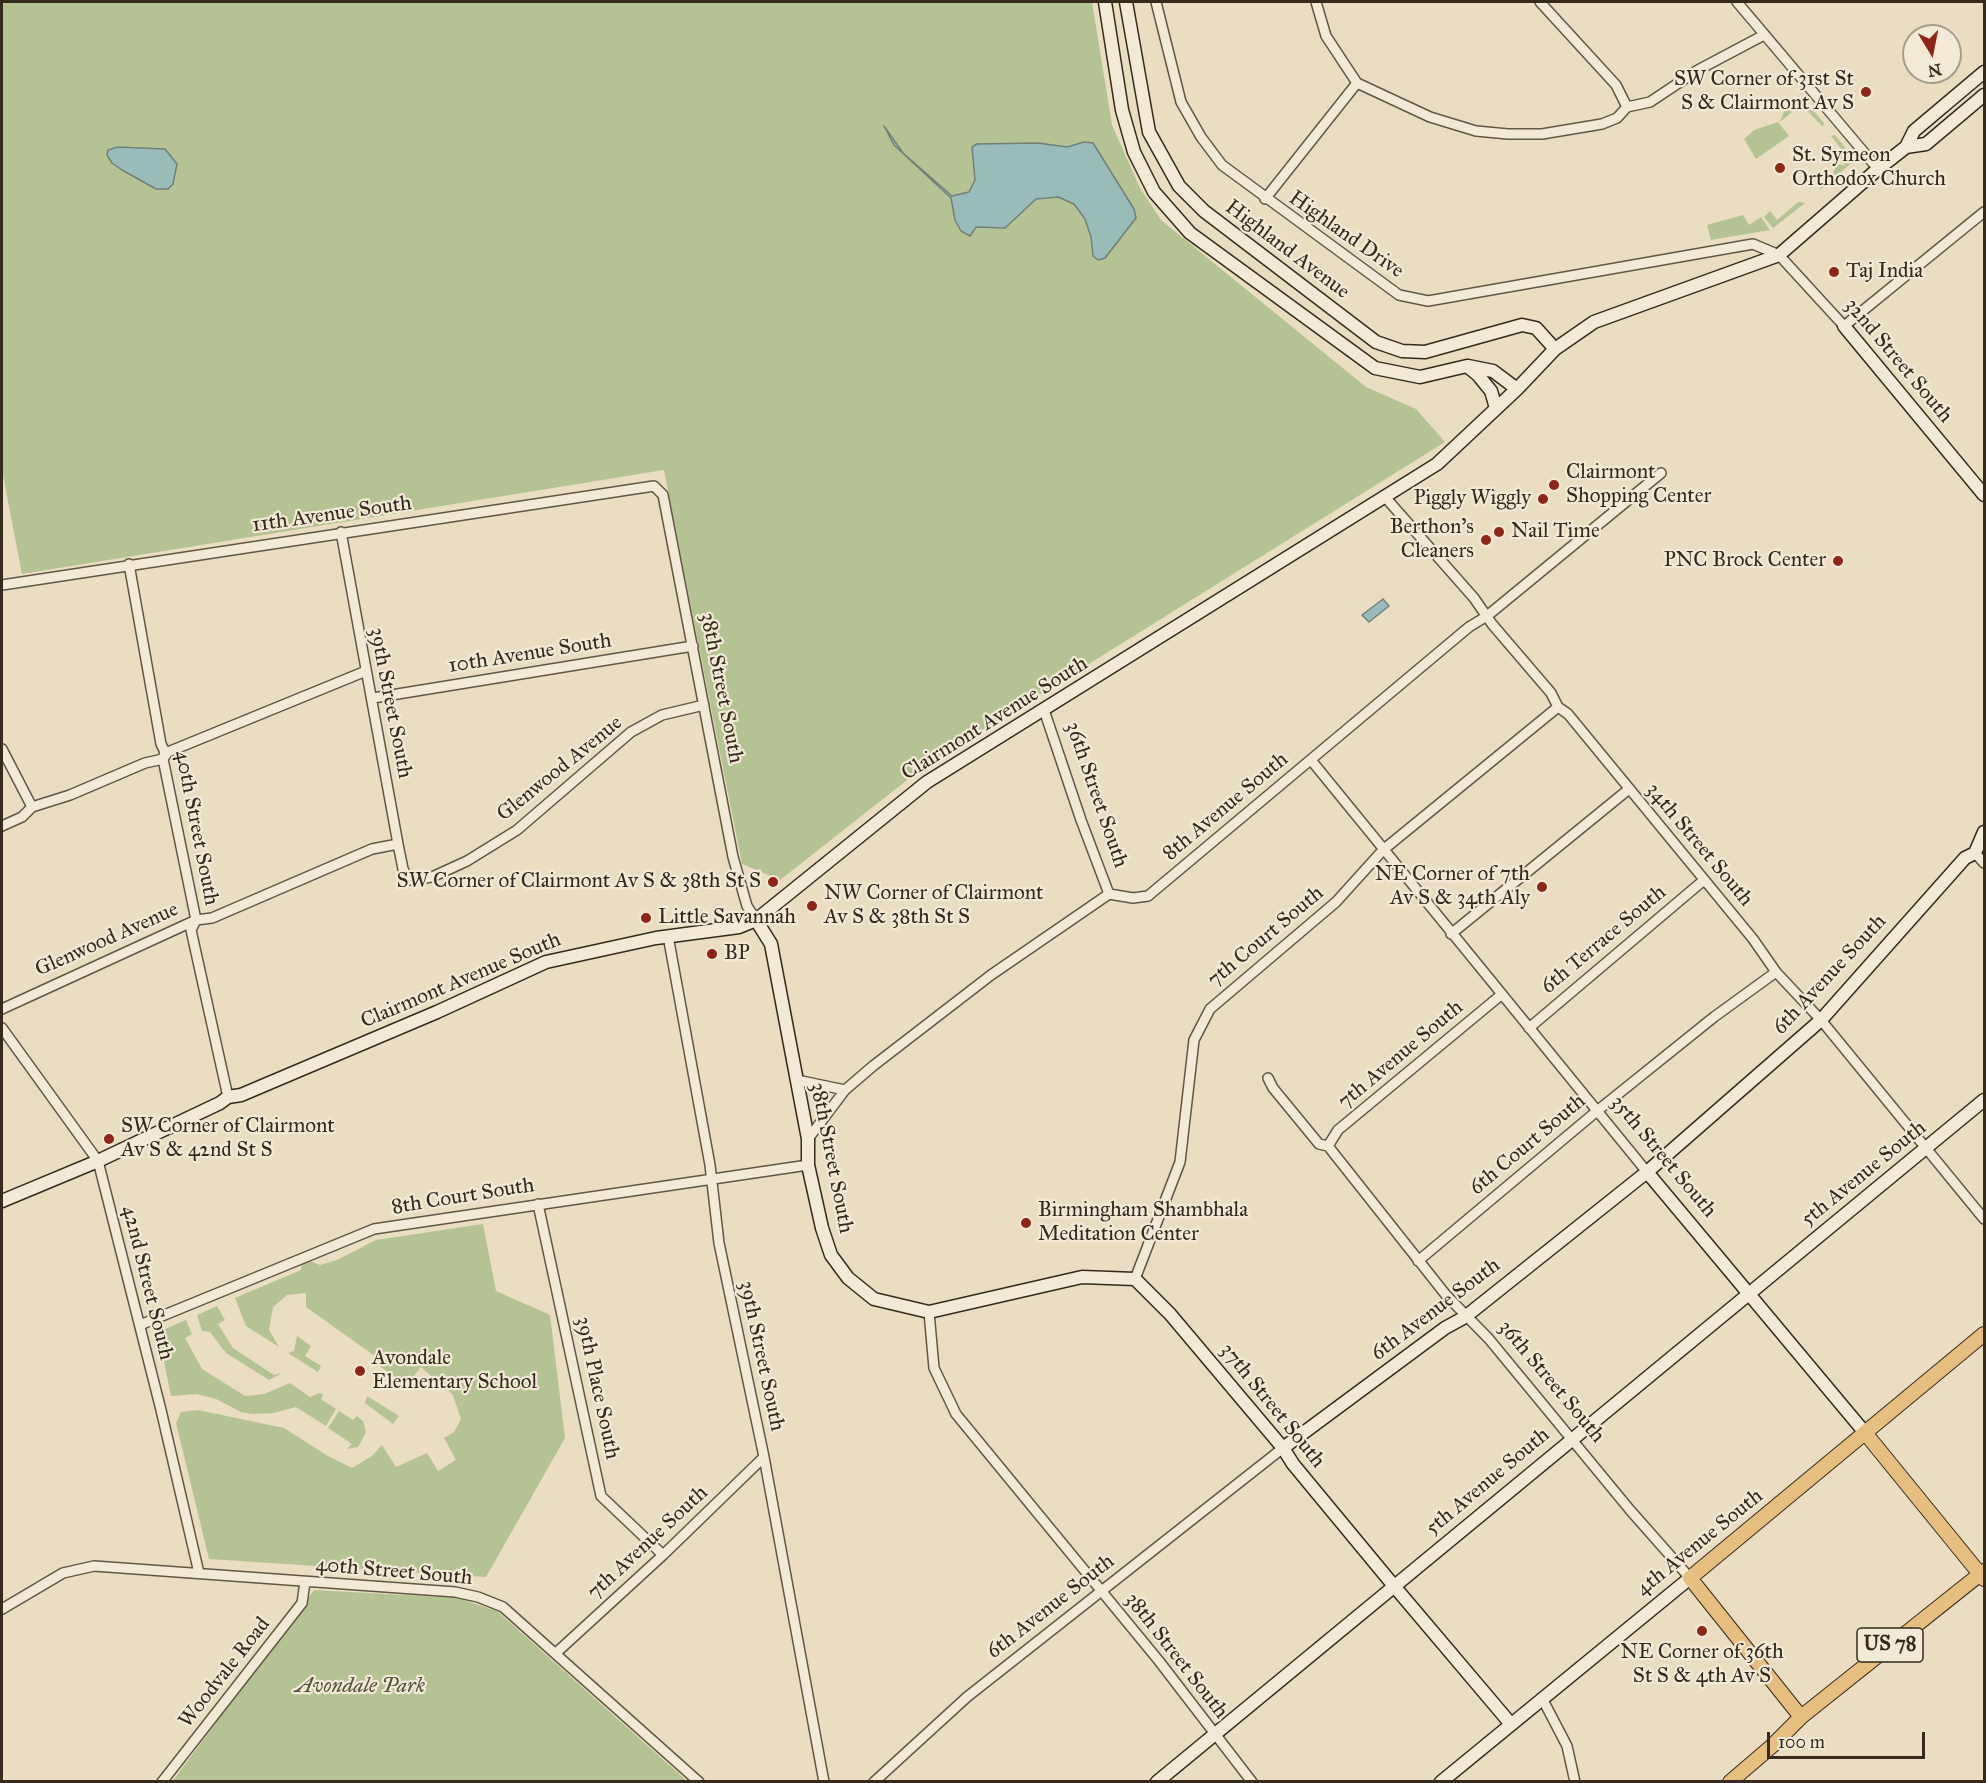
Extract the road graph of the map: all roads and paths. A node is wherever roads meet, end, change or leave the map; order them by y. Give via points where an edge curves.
1 (1105, 2) edge
2 (1126, 2) edge
3 (1156, 2) edge
4 (1316, 2) edge
5 (1540, 2) edge
6 (1737, 2) edge
7 (1764, 35) junction
8 (1984, 72) edge
9 (1357, 83) junction
10 (1984, 95) edge
11 (1628, 107) junction
12 (1906, 147) junction
13 (1878, 169) junction
14 (1265, 199) junction
15 (1984, 212) edge
16 (1779, 255) junction
17 (1844, 326) junction
18 (1555, 349) junction
19 (1467, 366) junction
20 (1517, 389) junction
21 (1496, 408) junction
22 (1661, 473) dead end
23 (663, 495) joint
24 (1984, 495) edge
25 (1385, 496) junction
26 (341, 532) junction
27 (129, 564) junction
28 (2, 585) edge
29 (1486, 616) junction
30 (693, 646) junction
31 (366, 670) junction
32 (373, 698) junction
33 (704, 705) junction
34 (1558, 707) junction
35 (1044, 710) junction
36 (2, 749) edge
37 (163, 759) junction
38 (1311, 760) junction
39 (1629, 789) junction
40 (32, 807) junction
41 (2, 826) edge
42 (1984, 832) edge
43 (398, 844) junction
44 (1383, 850) junction
45 (1975, 853) junction
46 (1984, 864) edge
47 (409, 880) joint
48 (1704, 880) junction
49 (1109, 894) junction
50 (196, 920) junction
51 (756, 920) junction
52 (1451, 934) junction
53 (668, 936) junction
54 (1776, 972) junction
55 (1502, 995) junction
56 (2, 1009) edge
57 (1821, 1020) junction
58 (2, 1028) edge
59 (1529, 1028) junction
60 (1268, 1078) dead end
61 (797, 1080) junction
62 (845, 1090) junction
63 (228, 1097) junction
64 (1984, 1100) edge
65 (1597, 1111) junction
66 (808, 1139) junction
67 (1328, 1146) junction
68 (1926, 1149) junction
69 (98, 1161) junction
70 (808, 1165) junction
71 (1647, 1172) junction
72 (710, 1178) junction
73 (2, 1201) edge
74 (538, 1204) junction
75 (1984, 1219) edge
76 (1418, 1261) junction
77 (1135, 1279) junction
78 (1749, 1292) junction
79 (929, 1312) junction
80 (1465, 1317) junction
81 (140, 1325) junction
82 (1984, 1335) edge
83 (1866, 1434) junction
84 (1572, 1438) junction
85 (1283, 1448) junction
86 (764, 1457) junction
87 (663, 1555) junction
88 (199, 1573) junction
89 (1983, 1575) edge
90 (1689, 1578) junction
91 (305, 1582) junction
92 (1394, 1586) junction
93 (1101, 1592) junction
94 (2, 1609) edge
95 (556, 1653) junction
96 (1544, 1700) junction
97 (1801, 1716) junction
98 (1510, 1723) junction
99 (1214, 1734) junction
100 (162, 1782) edge
101 (699, 1782) edge
102 (824, 1782) edge
103 (874, 1782) edge
104 (1157, 1782) edge
105 (1252, 1782) edge
106 (1441, 1782) edge
107 (1575, 1782) edge
108 (1730, 1782) edge

1 - 19 street, Highland Avenue via 1122,110 1134,152 1154,192 1190,233 1375,368 1420,377
2 - 18 street, Highland Avenue via 1149,132 1179,186 1204,212 1376,342 1402,351 1425,352 1522,325 1536,328
3 - 14 street, Highland Drive via 1181,102 1222,165
4 - 9 street via 1326,36
5 - 11 street via 1616,85
6 - 7 street
7 - 11 street via 1698,70 1650,102
7 - 13 street
8 - 12 street, Clairmont Avenue South via 1914,131
9 - 11 street via 1430,117 1476,131 1508,134 1542,134 1602,124 1617,118
9 - 14 street
10 - 12 street, Clairmont Avenue South via 1926,144
12 - 13 street, Clairmont Avenue South
13 - 16 street, Clairmont Avenue South
14 - 16 street, Highland Drive via 1399,295 1428,301 1753,244
15 - 17 street
16 - 17 street, 32nd Street South
16 - 18 street, Clairmont Avenue South via 1594,322
17 - 24 street, 32nd Street South
18 - 20 street, Clairmont Avenue South
19 - 20 street, Highland Avenue via 1493,371
19 - 21 street via 1491,391
20 - 21 street, Clairmont Avenue South
21 - 25 street, Clairmont Avenue South via 1437,464
22 - 29 street, 8th Avenue South
23 - 26 street, 11th Avenue South via 654,486
23 - 30 street, 38th Street South
25 - 29 street, 34th Street South
25 - 35 street, Clairmont Avenue South
26 - 27 street, 11th Avenue South
26 - 31 street, 39th Street South
27 - 28 street, 11th Avenue South
27 - 37 street, 40th Street South via 165,752
29 - 34 street, 34th Street South via 1551,693
29 - 38 street, 8th Avenue South
30 - 32 street, 10th Avenue South
30 - 33 street, 38th Street South
31 - 32 street, 39th Street South
31 - 37 street via 168,752
32 - 43 street, 39th Street South
33 - 47 street, Glenwood Avenue via 662,715 631,732 517,830 467,861 432,877
33 - 51 street, 38th Street South via 733,857 747,906
34 - 39 street, 34th Street South
34 - 44 street, 7th Court South
35 - 49 street, 36th Street South
35 - 51 street, Clairmont Avenue South via 927,782
36 - 40 street
37 - 40 street
37 - 50 street, 40th Street South
38 - 44 street, 35th Street South
38 - 49 street, 8th Avenue South via 1148,896
39 - 48 street, 34th Street South
39 - 52 street
40 - 41 street via 22,817
42 - 45 street, 6th Avenue South
43 - 47 street, 39th Street South
43 - 50 street, Glenwood Avenue via 372,849 212,918
44 - 52 street, 35th Street South
44 - 77 street, 7th Court South via 1336,902 1210,1009 1194,1040 1179,1162
45 - 46 street
45 - 57 street, 6th Avenue South via 1965,858
48 - 54 street, 34th Street South
48 - 59 street, 6th Terrace South
49 - 62 street via 991,975
50 - 56 street, Glenwood Avenue
50 - 63 street, 40th Street South via 191,930
51 - 53 street, Clairmont Avenue South via 738,927
51 - 61 street, 38th Street South via 771,944
52 - 55 street, 35th Street South
53 - 63 street, Clairmont Avenue South via 546,962 437,1012 241,1095
53 - 72 street, 39th Street South
54 - 57 street, 34th Street South
54 - 65 street, 6th Court South
55 - 59 street, 35th Street South
55 - 67 street, 7th Avenue South via 1338,1130
57 - 68 street, 34th Street South
57 - 71 street, 6th Avenue South
58 - 69 street, 42nd Street South
59 - 65 street, 35th Street South
60 - 67 street, 36th Street South via 1319,1144
61 - 62 street
61 - 66 street, 38th Street South
62 - 66 street
63 - 69 street, Clairmont Avenue South
64 - 68 street, 5th Avenue South
65 - 71 street, 35th Street South
65 - 76 street, 6th Court South
66 - 70 street, 38th Street South
67 - 76 street, 36th Street South
68 - 75 street, 34th Street South
68 - 78 street, 5th Avenue South
69 - 73 street, Clairmont Avenue South
69 - 81 street, 42nd Street South
70 - 72 street, 8th Court South
70 - 79 street, 38th Street South via 831,1255 848,1278 874,1299
71 - 78 street, 35th Street South
71 - 80 street, 6th Avenue South
72 - 74 street, 8th Court South
72 - 86 street, 39th Street South
74 - 81 street, 8th Court South via 364,1232
74 - 87 street, 39th Place South via 601,1496
76 - 80 street, 36th Street South
77 - 79 street via 1082,1277
77 - 85 street, 37th Street South via 1170,1314
78 - 83 street, 35th Street South
78 - 84 street, 5th Avenue South
79 - 93 street, 38th Street South via 934,1368 956,1414
80 - 84 street, 36th Street South via 1489,1339
80 - 85 street, 6th Avenue South
81 - 88 street, 42nd Street South
82 - 83 main road, 4th Avenue South
83 - 89 main road, 35th Street South
83 - 90 main road, 4th Avenue South
84 - 90 street, 36th Street South
84 - 92 street, 5th Avenue South
85 - 92 street, 37th Street South
85 - 93 street, 6th Avenue South
86 - 87 street, 7th Avenue South
86 - 102 street, 39th Street South
87 - 95 street, 7th Avenue South
88 - 91 street, 40th Street South
88 - 94 street, 40th Street South via 94,1566 63,1573
89 - 97 main road, US 78
90 - 96 street, 4th Avenue South
90 - 97 main road, 36th Street South
91 - 95 street, 40th Street South via 478,1597 503,1607
91 - 100 street, Woodvale Road via 302,1603
92 - 98 street, 37th Street South
92 - 99 street, 5th Avenue South
93 - 99 street, 38th Street South
93 - 103 street, 6th Avenue South via 967,1697
95 - 101 street, 40th Street South
96 - 98 street, 4th Avenue South
96 - 107 street via 1567,1746
97 - 108 main road, US 78
98 - 106 street, 4th Avenue South
99 - 104 street, 5th Avenue South
99 - 105 street, 38th Street South

